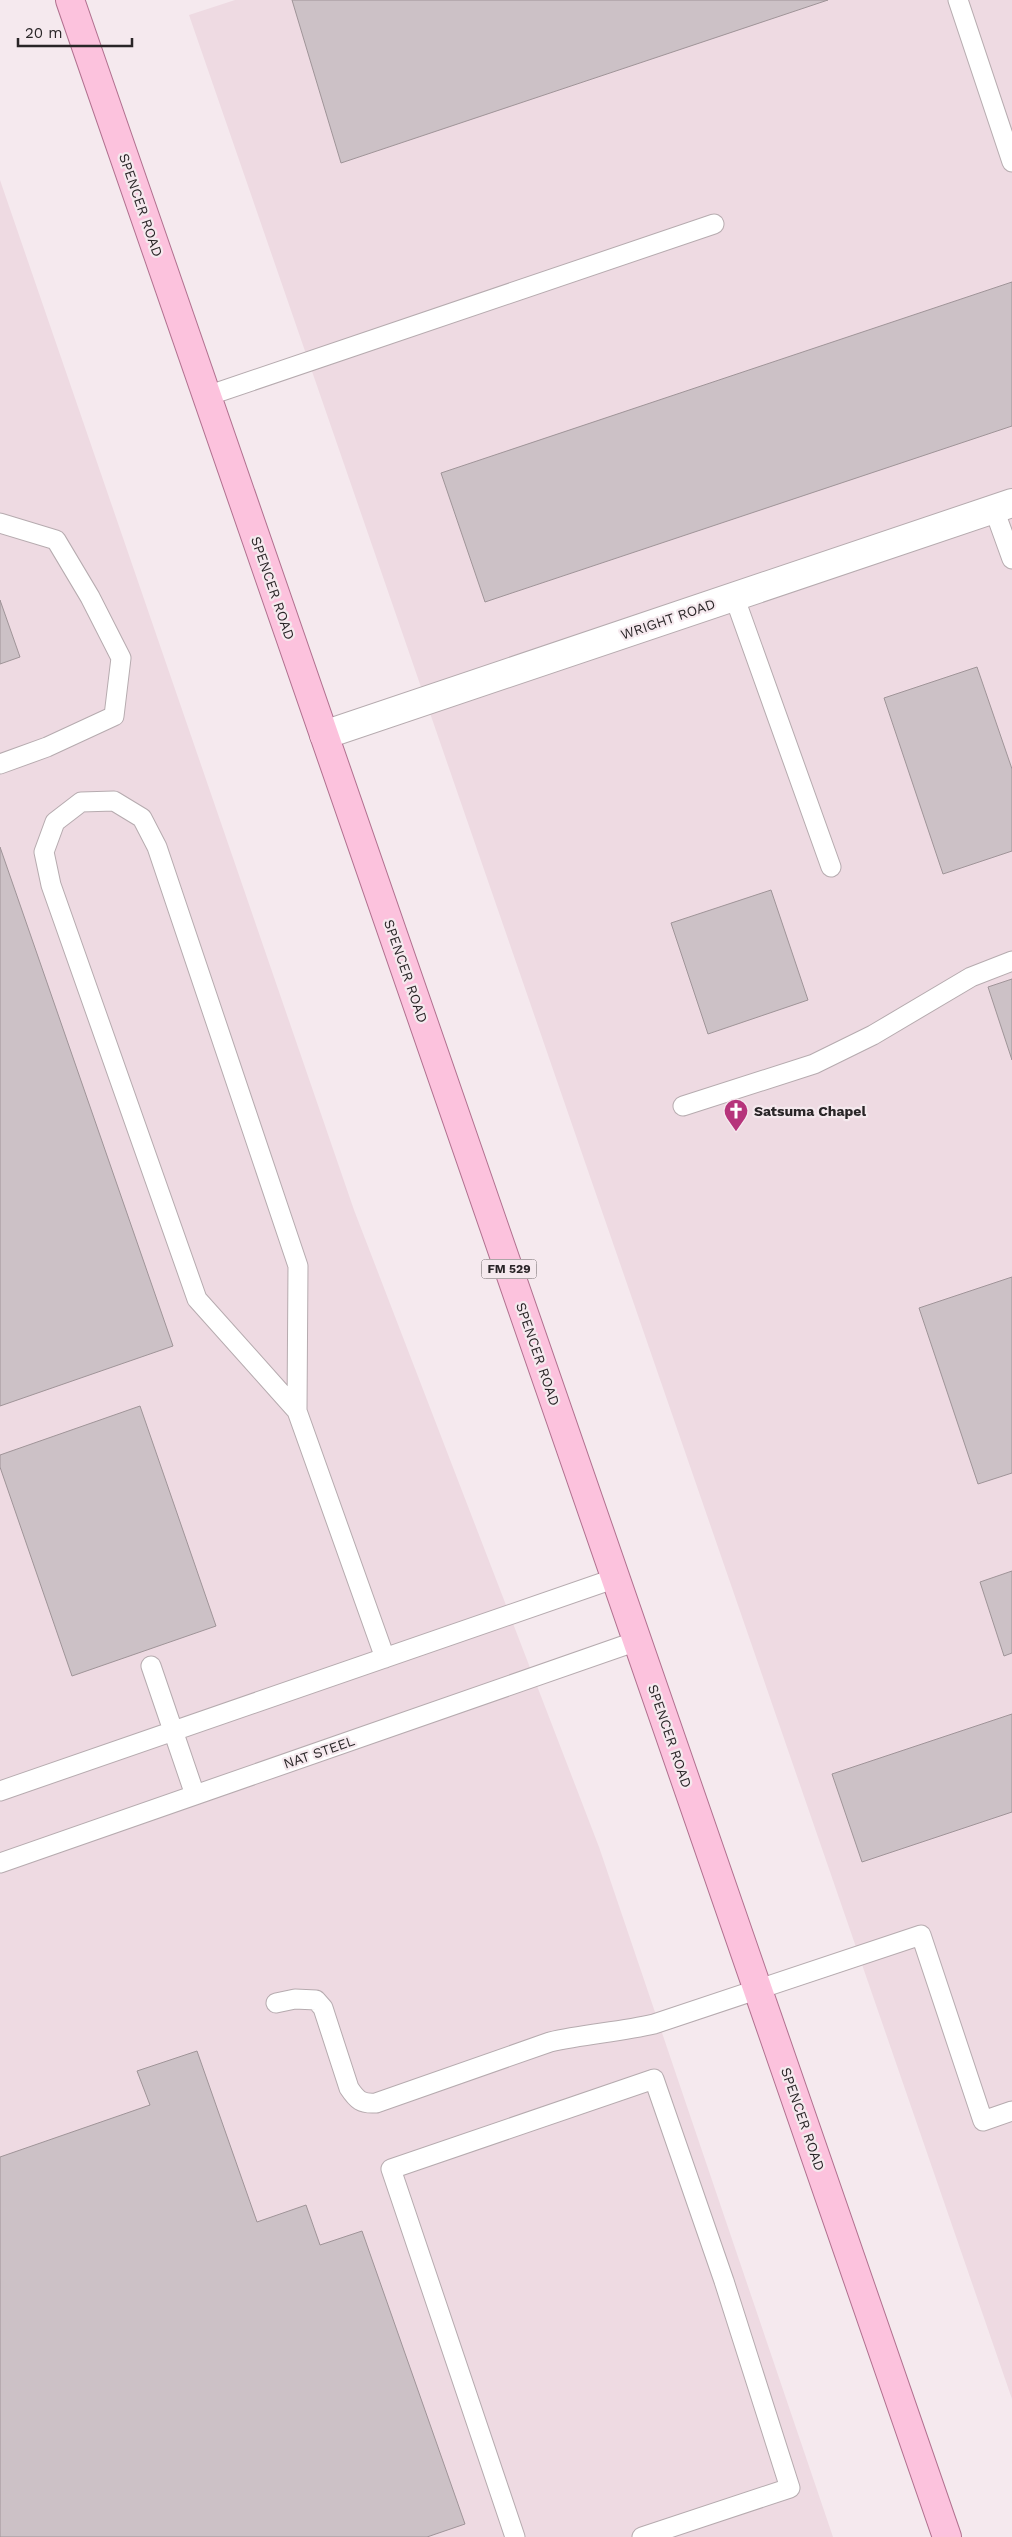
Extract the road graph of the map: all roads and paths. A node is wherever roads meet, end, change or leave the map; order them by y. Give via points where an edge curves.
1 (70, 0) edge
2 (958, 0) edge
3 (1012, 162) edge
4 (714, 224) dead end
5 (207, 396) junction
6 (1003, 506) edge
7 (0, 523) edge
8 (1012, 559) edge
9 (734, 596) junction
10 (324, 735) junction
11 (0, 764) edge
12 (831, 867) dead end
13 (1012, 961) edge
14 (683, 1106) dead end
15 (297, 1411) junction
16 (616, 1578) junction
17 (637, 1641) junction
18 (385, 1658) junction
19 (151, 1666) dead end
20 (173, 1731) junction
21 (0, 1791) edge
22 (195, 1795) junction
23 (0, 1863) edge
24 (758, 1988) junction
25 (276, 2003) dead end
26 (1012, 2111) edge
27 (515, 2537) edge
28 (642, 2537) edge
29 (948, 2537) edge

1 - 5 main road, SPENCER ROAD / FM 529
2 - 3 lane
4 - 5 lane
5 - 10 main road, SPENCER ROAD / FM 529
6 - 8 lane
6 - 9 street, WRIGHT ROAD
7 - 11 lane via 56,540 121,658 114,716 47,747
9 - 10 street, WRIGHT ROAD
9 - 12 lane
10 - 16 main road, SPENCER ROAD / FM 529
13 - 14 lane via 971,977 873,1035 814,1064
15 - 15 lane via 298,1266 157,848 142,818 114,801 81,802 55,822 46,845 44,852 51,885 197,1298
15 - 18 lane
16 - 17 main road, SPENCER ROAD / FM 529
16 - 18 lane
17 - 22 lane, NAT STEEL
17 - 24 main road, SPENCER ROAD / FM 529
18 - 20 lane
19 - 20 lane
20 - 21 lane
20 - 22 lane
22 - 23 lane, NAT STEEL
24 - 25 lane via 654,2024 550,2042 376,2103 363,2104 349,2088 323,2008 316,2000 295,1999
24 - 26 lane via 921,1935 983,2120
24 - 29 main road, SPENCER ROAD / FM 529
27 - 28 lane via 391,2169 654,2079 724,2281 790,2488

